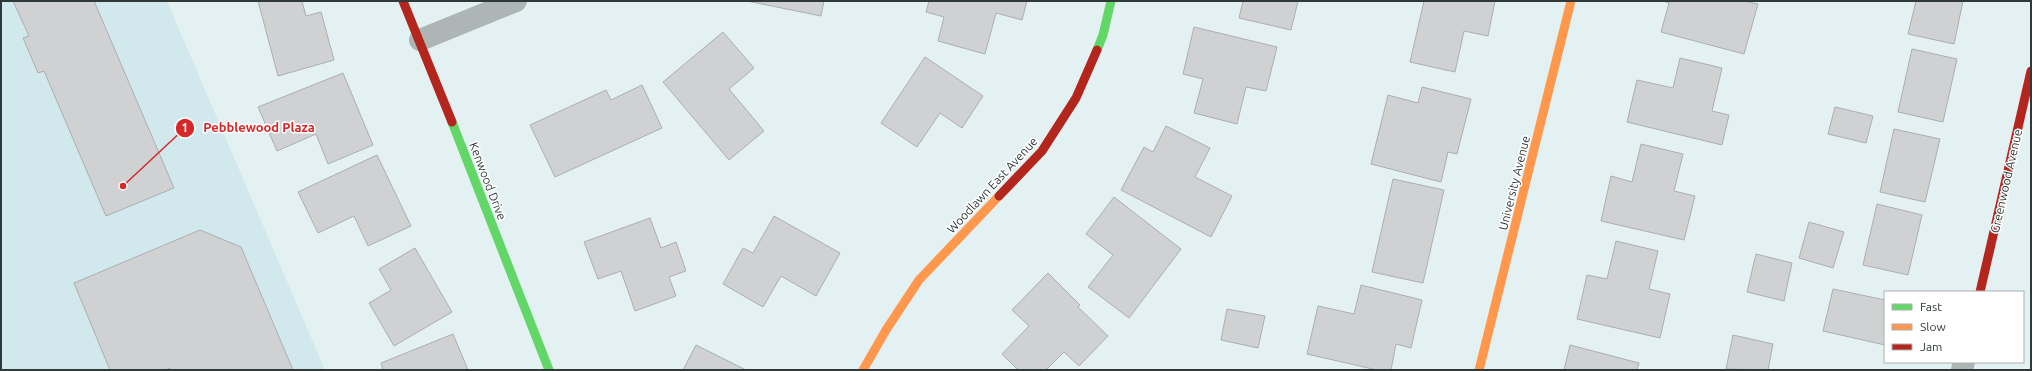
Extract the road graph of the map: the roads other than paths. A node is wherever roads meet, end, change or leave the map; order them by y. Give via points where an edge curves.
1 (403, 1) edge
2 (516, 1) edge
3 (1111, 1) edge
4 (1571, 1) edge
5 (420, 40) junction
6 (2031, 71) edge
7 (1980, 291) edge
8 (549, 370) edge
9 (863, 370) edge
10 (1479, 370) edge

1 - 5 street, Kenwood Drive
2 - 5 street
3 - 9 street, Woodlawn East Avenue via 1103,35 1076,98 1042,151 919,280
4 - 10 street, University Avenue
5 - 8 street, Kenwood Drive
6 - 7 street, Greenwood Avenue

